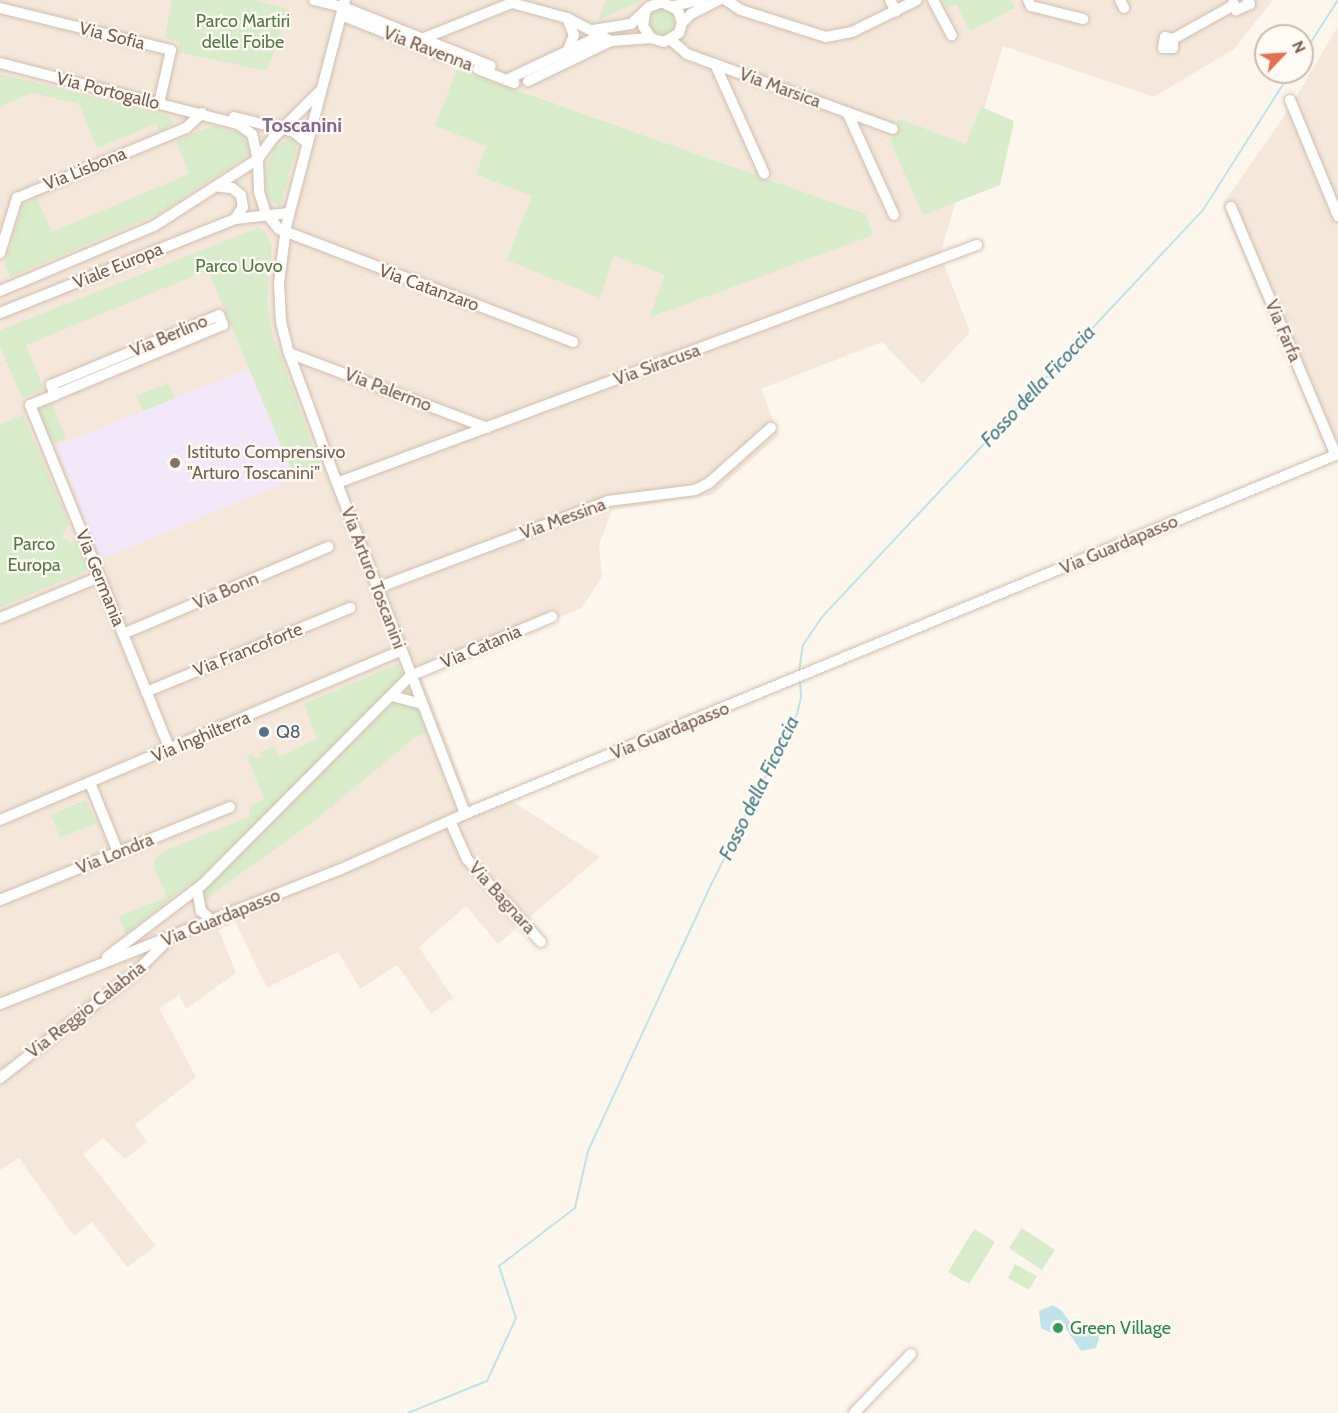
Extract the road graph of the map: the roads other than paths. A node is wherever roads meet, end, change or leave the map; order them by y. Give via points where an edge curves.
1 (315, 0) edge
2 (701, 0) edge
3 (719, 0) edge
4 (726, 0) edge
5 (890, 0) edge
6 (917, 0) edge
7 (925, 0) edge
8 (933, 0) edge
9 (1028, 0) edge
10 (1248, 0) edge
11 (1232, 2) edge
12 (674, 6) junction
13 (343, 7) edge
14 (0, 8) edge
15 (896, 11) junction
16 (645, 13) junction
17 (567, 18) junction
18 (1083, 19) dead end
19 (682, 23) junction
20 (597, 33) junction
21 (952, 36) dead end
22 (651, 38) junction
23 (422, 39) junction
24 (1173, 39) dead end
25 (670, 40) junction
26 (611, 41) junction
27 (567, 51) junction
28 (0, 63) edge
29 (715, 64) junction
30 (491, 66) dead end
31 (541, 69) junction
32 (528, 81) dead end
33 (321, 90) junction
34 (1290, 100) dead end
35 (159, 104) junction
36 (202, 112) junction
37 (847, 112) junction
38 (217, 117) junction
39 (282, 129) junction
40 (893, 129) dead end
41 (308, 143) junction
42 (258, 159) junction
43 (764, 174) dead end
44 (219, 188) junction
45 (1231, 207) dead end
46 (266, 213) junction
47 (289, 213) junction
48 (894, 215) dead end
49 (1338, 216) edge
50 (235, 219) junction
51 (285, 234) junction
52 (977, 245) dead end
53 (0, 253) edge
54 (0, 291) edge
55 (0, 314) edge
56 (573, 342) dead end
57 (288, 352) junction
58 (55, 395) junction
59 (30, 405) joint
60 (488, 428) junction
61 (771, 428) dead end
62 (1337, 455) edge
63 (337, 483) junction
64 (328, 547) dead end
65 (99, 577) junction
66 (377, 588) junction
67 (351, 609) dead end
68 (552, 617) dead end
69 (0, 618) edge
70 (123, 634) junction
71 (401, 651) junction
72 (410, 676) junction
73 (146, 692) junction
74 (392, 696) junction
75 (421, 704) junction
76 (170, 750) junction
77 (90, 783) junction
78 (230, 807) dead end
79 (465, 814) junction
80 (1, 817) edge
81 (450, 821) junction
82 (118, 852) junction
83 (197, 889) junction
84 (0, 900) edge
85 (213, 921) junction
86 (154, 924) junction
87 (171, 938) junction
88 (541, 942) dead end
89 (94, 966) junction
90 (0, 1004) edge
91 (0, 1078) edge
92 (911, 1354) dead end
93 (854, 1413) edge

1 - 13 street
2 - 12 street
3 - 19 street
4 - 15 street via 741,10 826,38 852,32
5 - 15 street
6 - 15 street
7 - 8 street
8 - 21 street
9 - 18 street via 1031,6
10 - 11 street via 1250,4 1236,10
11 - 24 street
12 - 16 street via 655,4
12 - 19 street
13 - 23 street
13 - 31 street, Via Ravenna via 510,81
13 - 33 street, Via Arturo Toscanini
14 - 35 street, Via Sofia via 171,50
16 - 20 street via 615,29
16 - 22 street via 643,26
17 - 20 street
17 - 23 street via 512,3
17 - 27 street via 574,39
19 - 25 street
20 - 26 street
20 - 27 street
22 - 25 street
22 - 26 street
23 - 30 street
25 - 29 street, Via Marsica via 684,53
26 - 31 street
27 - 31 street
28 - 35 street, Via Portogallo
29 - 37 street, Via Marsica
29 - 43 street
31 - 32 street
33 - 39 street
33 - 41 street, Via Arturo Toscanini
34 - 49 street
35 - 36 street, Via Portogallo
36 - 38 street, Via Portogallo
36 - 53 street, Via Lisbona via 186,128 17,198
37 - 40 street, Via Marsica
37 - 48 street
38 - 39 street, Via Portogallo via 225,114
38 - 42 street, Via Portogallo via 249,131
39 - 41 street via 296,133
39 - 42 street
41 - 47 street, Via Arturo Toscanini
42 - 44 street, Viale Europa
42 - 46 street via 258,188
44 - 50 street via 234,188 241,195 243,207
44 - 54 street, Viale Europa via 144,232
45 - 62 street, Via Farfa
46 - 47 street
46 - 50 street, Viale Europa
46 - 51 street
47 - 51 street, Via Arturo Toscanini
50 - 55 street, Viale Europa
51 - 56 street, Via Catanzaro
51 - 57 street, Via Arturo Toscanini via 279,299
52 - 60 street, Via Siracusa
57 - 60 street, Via Palermo
57 - 63 street, Via Arturo Toscanini
58 - 58 street, Via Berlino via 223,325 219,315 51,385
58 - 59 street, Via Berlino
59 - 65 street, Via Germania
60 - 63 street, Via Siracusa
61 - 66 street, Via Messina via 709,483 695,490 608,501
62 - 79 street, Via Guardapasso
63 - 66 street, Via Arturo Toscanini
64 - 70 street, Via Bonn
65 - 69 street
65 - 70 street, Via Germania
66 - 71 street, Via Arturo Toscanini
67 - 73 street, Via Francoforte
68 - 72 street, Via Catania
70 - 73 street, Via Germania
71 - 72 street, Via Arturo Toscanini
71 - 76 street, Via Inghilterra
72 - 74 street
72 - 75 street, Via Arturo Toscanini
73 - 76 street, Via Germania
74 - 75 street
74 - 83 street
75 - 79 street, Via Arturo Toscanini
76 - 77 street, Via Inghilterra
77 - 80 street, Via Inghilterra
77 - 82 street
78 - 82 street, Via Londra
79 - 81 street, Via Guardapasso
81 - 85 street, Via Guardapasso
81 - 88 street, Via Bagnara via 470,863
82 - 84 street, Via Londra
83 - 85 street via 201,911
83 - 86 street
85 - 87 street, Via Guardapasso
86 - 87 street
86 - 89 street
87 - 89 street, Via Guardapasso
87 - 91 street, Via Reggio Calabria via 135,973
89 - 90 street, Via Guardapasso
92 - 93 street

